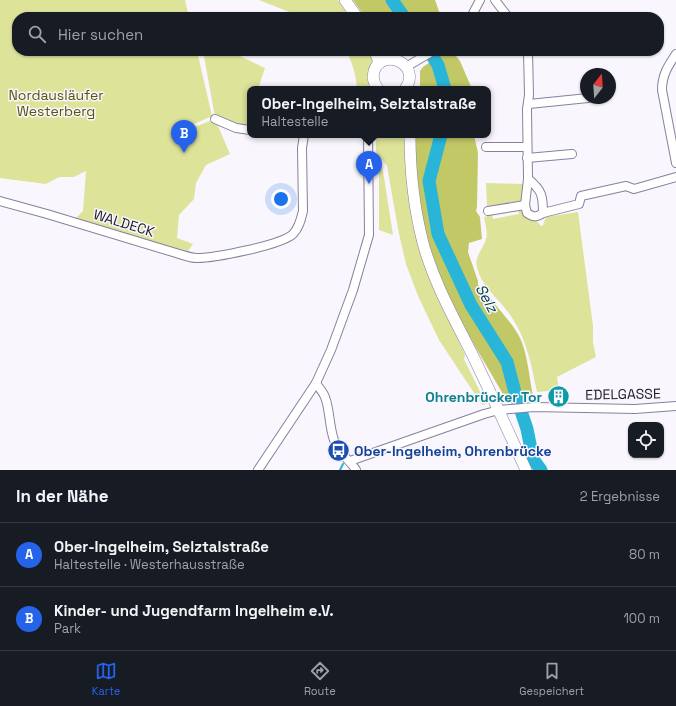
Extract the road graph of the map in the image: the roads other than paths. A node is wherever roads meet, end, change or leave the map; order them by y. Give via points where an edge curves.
1 (345, 0) edge
2 (480, 0) edge
3 (496, 0) edge
4 (353, 12) edge
5 (474, 12) edge
6 (504, 12) edge
7 (676, 54) edge
8 (377, 56) edge
9 (388, 56) edge
10 (425, 56) edge
11 (528, 56) edge
12 (391, 59) junction
13 (379, 64) junction
14 (406, 66) junction
15 (376, 86) edge
16 (406, 86) edge
17 (580, 99) edge
18 (529, 104) junction
19 (214, 119) dead end
20 (247, 130) edge
21 (304, 138) edge
22 (368, 138) edge
23 (407, 138) edge
24 (410, 138) edge
25 (486, 147) dead end
26 (527, 147) junction
27 (572, 154) dead end
28 (410, 156) junction
29 (527, 158) junction
30 (676, 163) edge
31 (676, 177) edge
32 (528, 179) junction
33 (0, 201) edge
34 (525, 205) junction
35 (488, 210) dead end
36 (543, 213) junction
37 (316, 383) junction
38 (676, 406) edge
39 (499, 410) junction
40 (350, 461) junction
41 (258, 470) edge
42 (356, 470) edge
43 (526, 470) edge

1 - 4 main road
2 - 5 street
3 - 6 street
7 - 30 street via 665,71 662,82
8 - 13 main road
9 - 12 main road
10 - 14 street
11 - 18 street
12 - 13 main road
12 - 14 main road
13 - 15 main road via 373,76
14 - 16 main road via 410,78
17 - 18 street
18 - 26 street
19 - 20 street
21 - 33 street, WALDECK via 303,211 293,234 284,239 217,257 196,258 176,253
22 - 37 street via 369,234 353,290
23 - 28 main road
24 - 28 main road
25 - 26 street
26 - 29 street
27 - 29 street
28 - 39 main road via 416,213 428,260 440,291
29 - 32 street
31 - 36 street via 634,189 626,186 581,196 579,204
32 - 34 street
32 - 36 street via 540,190
34 - 35 street
34 - 36 street via 527,213 534,217
37 - 40 street via 325,397 334,441 339,451
37 - 41 street
38 - 39 street, EDELGASSE via 635,409 534,407
39 - 40 street, EDELGASSE
39 - 43 main road
40 - 42 street

